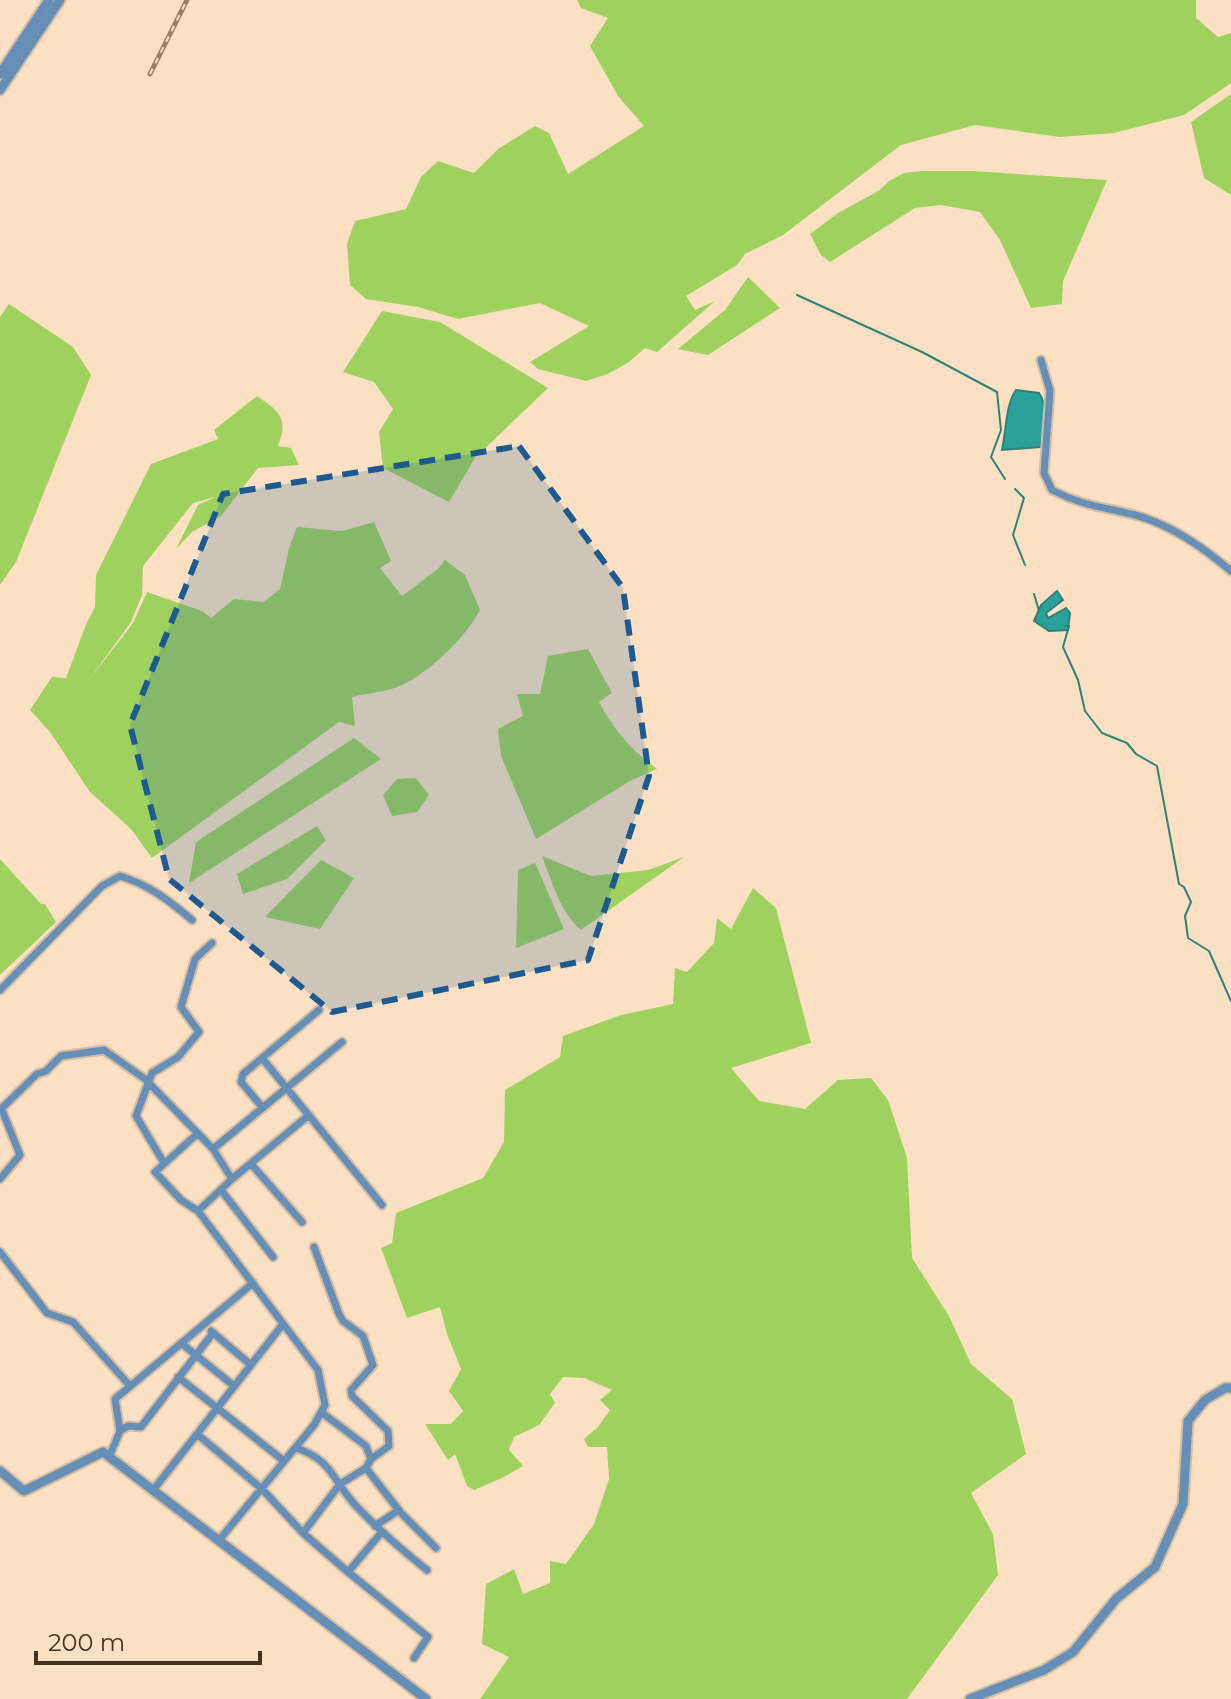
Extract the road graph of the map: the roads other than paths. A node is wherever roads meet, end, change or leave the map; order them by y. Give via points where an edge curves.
1 (49, 0) edge
2 (60, 0) edge
3 (0, 74) edge
4 (0, 90) edge
5 (1041, 360) dead end
6 (1231, 571) edge
7 (192, 920) dead end
8 (212, 943) dead end
9 (0, 990) edge
10 (319, 1010) dead end
11 (342, 1042) dead end
12 (262, 1058) junction
13 (148, 1082) junction
14 (287, 1088) junction
15 (263, 1108) junction
16 (1, 1110) edge
17 (309, 1115) junction
18 (197, 1134) junction
19 (213, 1149) junction
20 (164, 1163) junction
21 (251, 1164) junction
22 (0, 1179) edge
23 (232, 1179) junction
24 (221, 1190) junction
25 (382, 1205) dead end
26 (198, 1211) junction
27 (302, 1222) dead end
28 (314, 1247) dead end
29 (0, 1252) edge
30 (273, 1257) dead end
31 (253, 1283) junction
32 (283, 1324) junction
33 (203, 1325) junction
34 (213, 1333) junction
35 (181, 1343) junction
36 (194, 1354) junction
37 (251, 1365) junction
38 (178, 1377) junction
39 (130, 1386) junction
40 (234, 1386) junction
41 (1231, 1388) edge
42 (218, 1407) junction
43 (321, 1412) junction
44 (120, 1431) junction
45 (197, 1434) junction
46 (296, 1448) junction
47 (110, 1455) junction
48 (371, 1459) junction
49 (284, 1461) junction
50 (366, 1468) junction
51 (0, 1471) edge
52 (340, 1484) junction
53 (154, 1489) junction
54 (262, 1489) junction
55 (399, 1510) junction
56 (378, 1530) junction
57 (303, 1533) junction
58 (220, 1539) junction
59 (436, 1548) dead end
60 (427, 1570) dead end
61 (348, 1572) junction
62 (414, 1658) dead end
63 (426, 1699) edge
64 (970, 1699) edge

1 - 3 street
2 - 4 street
5 - 6 street via 1050,391 1044,473 1052,490 1094,508 1137,515 1210,553
7 - 9 street via 140,882 120,876 102,886
8 - 13 street via 195,959 181,1007 199,1032
10 - 12 street
11 - 14 street
12 - 14 street
12 - 15 street via 241,1082
13 - 16 street via 104,1050 61,1056
13 - 18 street
13 - 20 street via 136,1116
14 - 15 street
14 - 17 street
15 - 19 street
16 - 22 street via 20,1155
17 - 21 street
17 - 25 street
18 - 19 street
18 - 20 street
19 - 23 street
20 - 26 street via 155,1172
21 - 23 street
21 - 27 street
23 - 24 street
24 - 26 street
24 - 30 street
26 - 31 street
28 - 48 street via 339,1314 363,1336 373,1365 351,1390 388,1431 389,1446
29 - 39 street via 47,1313 73,1322
31 - 32 street
31 - 33 street
32 - 37 street
32 - 43 street via 318,1370 325,1405
33 - 34 street
33 - 35 street
34 - 36 street
34 - 37 street
35 - 36 street
35 - 39 street
36 - 38 street
36 - 40 street
37 - 40 street
38 - 42 street
38 - 44 street via 141,1427
39 - 44 street via 115,1399
40 - 42 street
41 - 64 street via 1205,1400 1188,1421 1183,1504 1155,1567 1116,1599 1073,1652 1044,1670
42 - 45 street
42 - 49 street
43 - 46 street
43 - 48 street via 366,1446
44 - 47 street
45 - 53 street
45 - 54 street
46 - 49 street
46 - 52 street via 315,1454
47 - 51 street via 103,1452 24,1491
47 - 53 street
48 - 50 street
49 - 54 street
50 - 52 street
50 - 55 street
52 - 56 street
52 - 57 street
53 - 58 street
54 - 57 street
54 - 58 street
55 - 56 street
55 - 59 street
56 - 60 street
56 - 61 street
57 - 61 street
58 - 63 street
61 - 62 street via 428,1637

